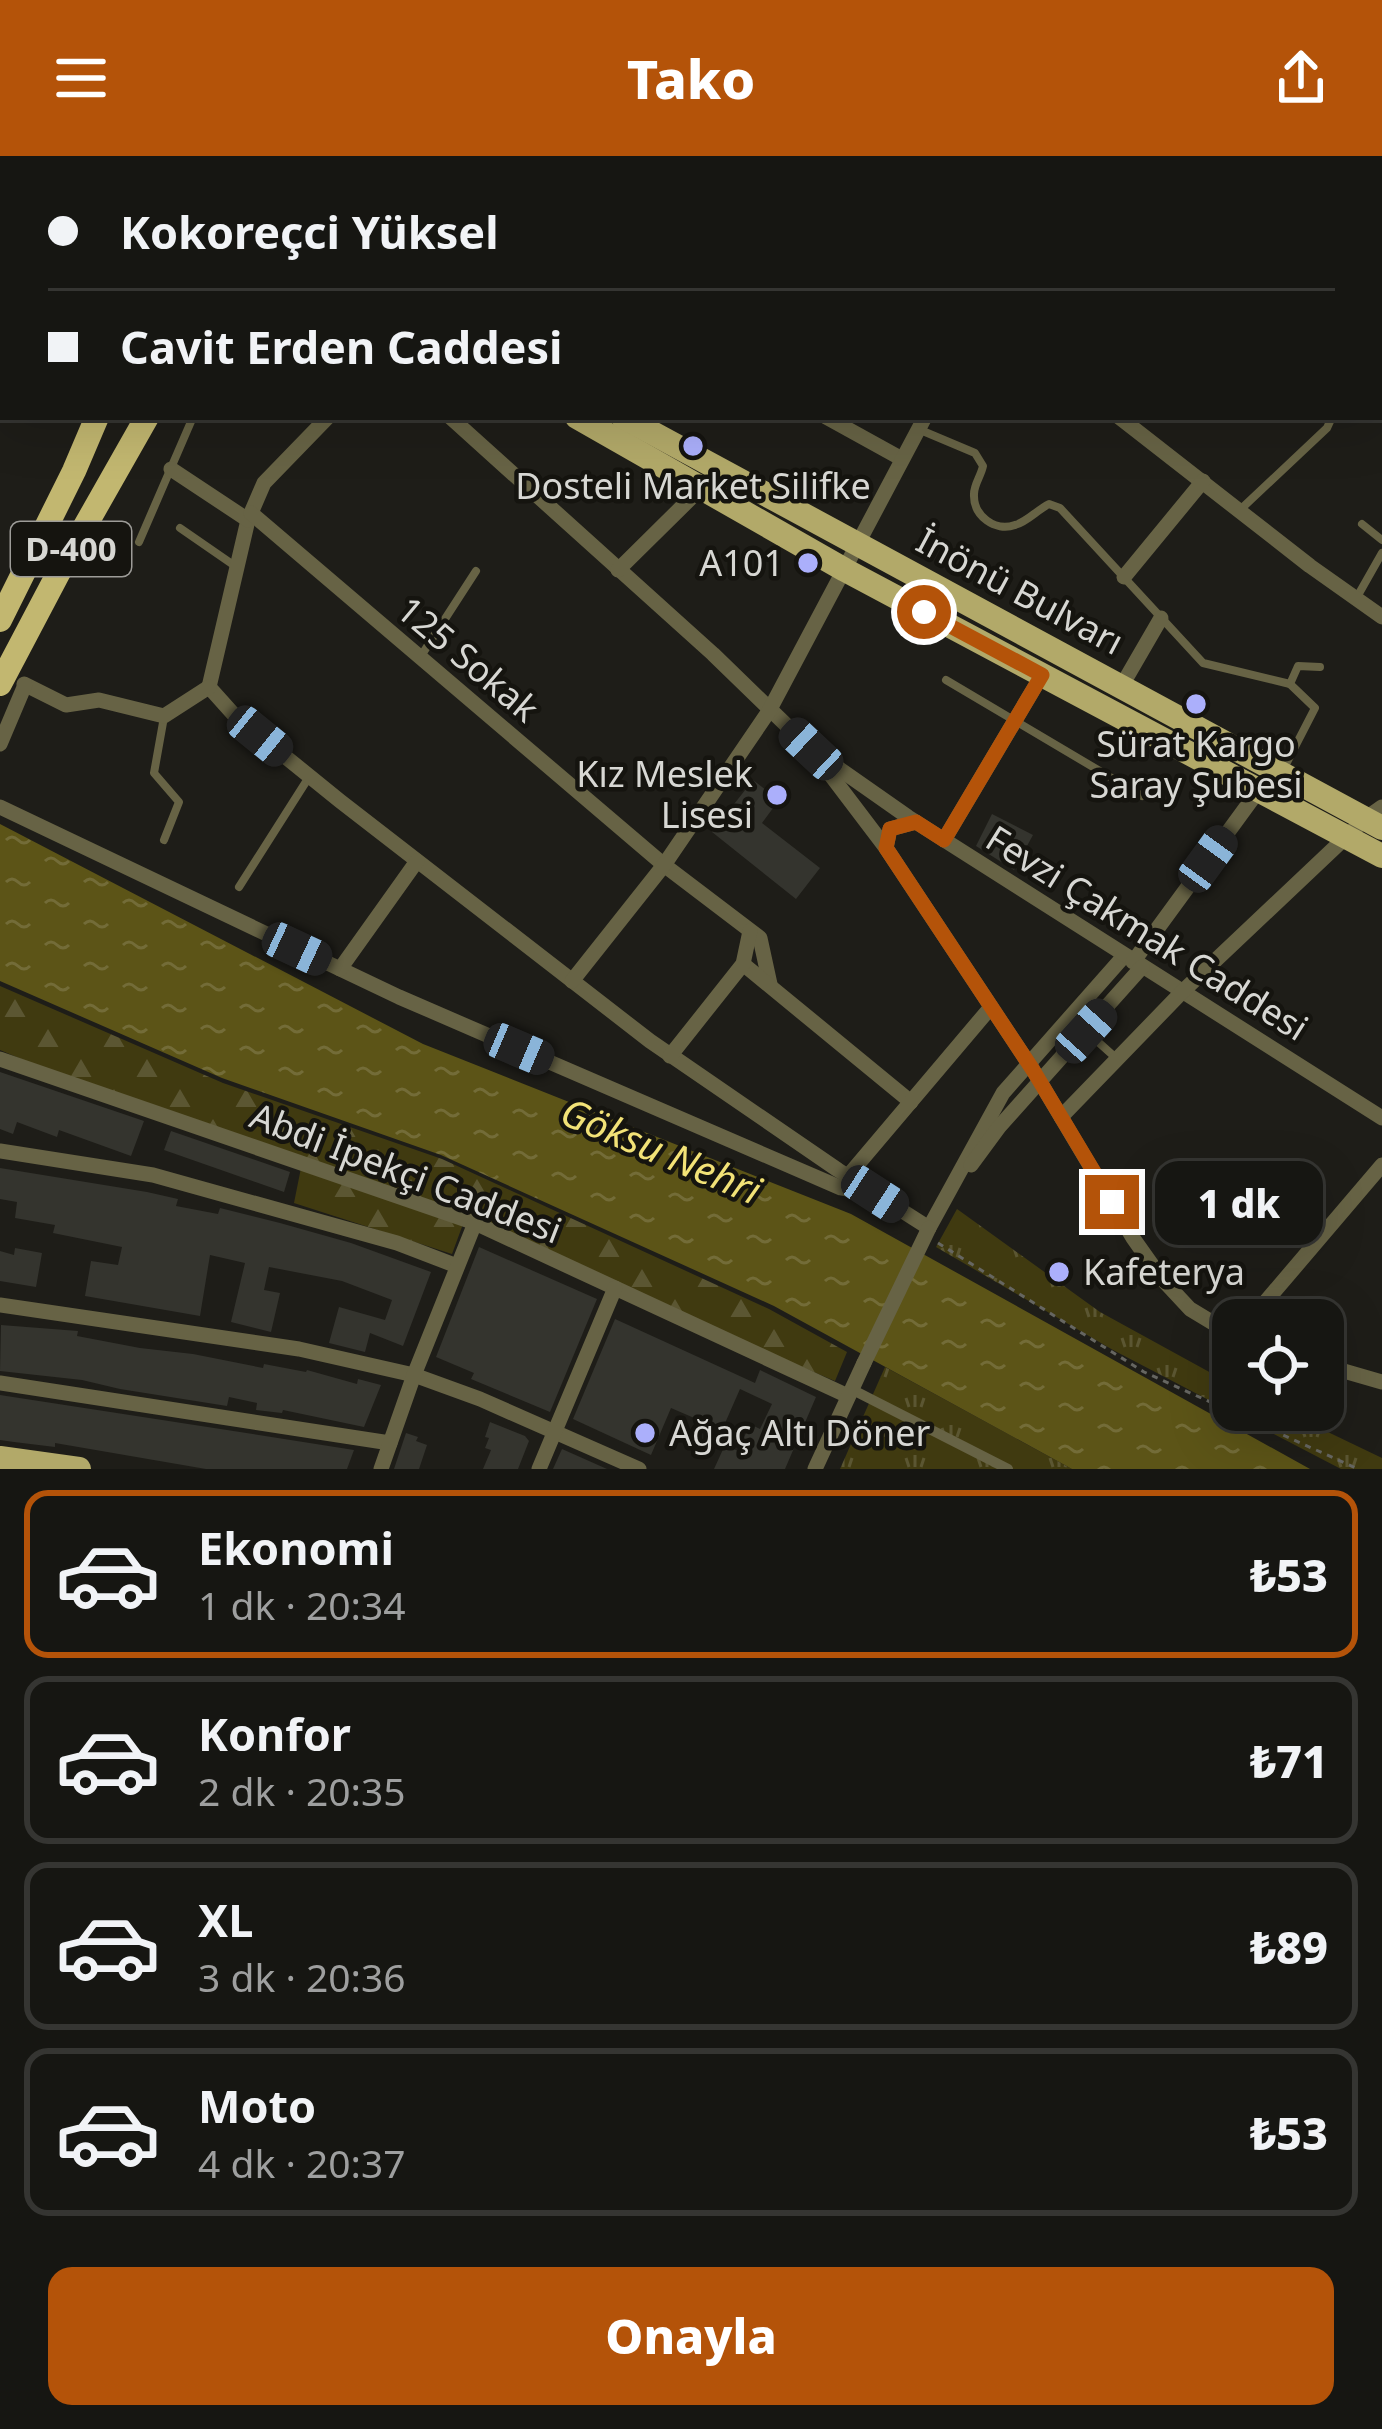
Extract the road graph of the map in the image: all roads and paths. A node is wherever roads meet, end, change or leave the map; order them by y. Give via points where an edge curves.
1 (96, 420) edge
2 (145, 420) edge
3 (192, 420) edge
4 (325, 420) edge
5 (453, 420) edge
6 (583, 420) edge
7 (629, 420) edge
8 (831, 420) edge
9 (1127, 420) edge
10 (1331, 420) edge
11 (921, 423) edge
12 (902, 459) junction
13 (170, 469) junction
14 (1203, 481) junction
15 (701, 488) junction
16 (1239, 510) junction
17 (250, 517) junction
18 (1362, 524) dead end
19 (180, 528) dead end
20 (1382, 540) edge
21 (139, 542) dead end
22 (856, 543) junction
23 (1382, 553) edge
24 (236, 566) junction
25 (618, 570) junction
26 (845, 570) junction
27 (476, 571) dead end
28 (1124, 577) junction
29 (1356, 598) junction
30 (1382, 616) edge
31 (1162, 618) junction
32 (0, 620) edge
33 (421, 657) junction
34 (1320, 668) dead end
35 (1042, 675) junction
36 (946, 680) dead end
37 (16, 684) edge
38 (1290, 684) junction
39 (209, 687) junction
40 (1121, 687) junction
41 (770, 711) junction
42 (164, 716) junction
43 (1015, 721) junction
44 (0, 744) edge
45 (811, 749) junction
46 (1281, 773) junction
47 (310, 777) junction
48 (1258, 791) junction
49 (1142, 796) dead end
50 (0, 807) edge
51 (1376, 818) edge
52 (916, 822) junction
53 (1347, 838) junction
54 (164, 840) dead end
55 (944, 840) junction
56 (886, 848) junction
57 (1382, 856) edge
58 (417, 861) junction
59 (664, 865) junction
60 (239, 887) dead end
61 (755, 935) junction
62 (1133, 962) junction
63 (742, 964) junction
64 (340, 969) junction
65 (572, 981) junction
66 (770, 984) junction
67 (1182, 992) junction
68 (992, 1007) junction
69 (1086, 1031) junction
70 (670, 1056) junction
71 (0, 1059) edge
72 (1117, 1059) junction
73 (1028, 1062) junction
74 (1040, 1082) junction
75 (911, 1102) junction
76 (1061, 1118) junction
77 (1382, 1118) edge
78 (0, 1151) edge
79 (1382, 1165) edge
80 (848, 1177) junction
81 (875, 1194) junction
82 (940, 1205) junction
83 (475, 1223) junction
84 (933, 1236) junction
85 (458, 1266) junction
86 (615, 1288) junction
87 (1268, 1299) edge
88 (0, 1305) edge
89 (1212, 1323) edge
90 (1344, 1371) edge
91 (414, 1375) junction
92 (1382, 1382) edge
93 (0, 1383) edge
94 (850, 1392) junction
95 (555, 1431) junction
96 (390, 1444) junction
97 (0, 1458) edge
98 (79, 1469) edge
99 (381, 1469) edge
100 (539, 1469) edge
101 (639, 1469) edge
102 (814, 1469) edge
103 (1009, 1469) edge
104 (1358, 1469) edge

1 - 32 highway
2 - 37 highway, D-400 via 70,552
3 - 13 lane
4 - 17 street via 264,483
5 - 25 street, Fevzi Çakmak Caddesi
6 - 15 main road, İnönü Bulvarı
7 - 22 main road, İnönü Bulvarı
8 - 12 street
9 - 14 street
10 - 16 lane
11 - 12 street
11 - 28 lane via 975,453 983,466 975,503 986,520 1015,526 1049,504 1060,508
12 - 22 street
13 - 17 street, 125 Sokak
13 - 21 lane
14 - 16 street
14 - 28 street
15 - 25 street
15 - 26 main road, İnönü Bulvarı
16 - 29 street
17 - 24 street
17 - 33 street, 125 Sokak
18 - 20 lane
19 - 24 lane
22 - 26 street
22 - 40 main road, İnönü Bulvarı
23 - 29 lane
24 - 39 street
25 - 41 street, Fevzi Çakmak Caddesi
26 - 35 main road, İnönü Bulvarı
26 - 41 street
27 - 33 lane
28 - 31 lane
29 - 30 street
31 - 38 lane via 1203,663
31 - 40 street
33 - 59 street, 125 Sokak
34 - 38 lane via 1298,665
35 - 43 street
35 - 48 main road, İnönü Bulvarı
36 - 43 lane
37 - 42 street via 66,705 99,700
37 - 44 street
38 - 46 lane via 1315,708
39 - 42 street
39 - 47 street
40 - 46 main road, İnönü Bulvarı
41 - 45 street, Fevzi Çakmak Caddesi
41 - 59 street
42 - 54 lane via 154,773 179,802
43 - 49 lane
43 - 55 street
45 - 52 street, Fevzi Çakmak Caddesi
45 - 56 street
46 - 51 main road, İnönü Bulvarı
47 - 58 street
47 - 60 lane
48 - 53 main road, İnönü Bulvarı
48 - 62 street
50 - 64 street
51 - 53 street
52 - 55 street, Fevzi Çakmak Caddesi
52 - 56 street via 890,829
53 - 57 main road, İnönü Bulvarı
53 - 67 street
55 - 62 street, Fevzi Çakmak Caddesi
56 - 68 street
58 - 64 street
58 - 65 street
59 - 61 street, 125 Sokak
59 - 65 street
61 - 63 street
61 - 66 street
62 - 67 street, Fevzi Çakmak Caddesi
62 - 69 street
62 - 73 street
63 - 66 street
63 - 70 street
64 - 81 street via 841,1188
65 - 70 street
66 - 75 street
67 - 72 street
67 - 77 street, Fevzi Çakmak Caddesi
68 - 73 street
68 - 75 street
69 - 72 lane
69 - 74 street
70 - 80 street
71 - 83 street, Abdi İpekçi Caddesi
72 - 76 street
73 - 74 street
73 - 82 street
74 - 76 street
74 - 82 street
75 - 80 street
76 - 89 street via 1162,1279
78 - 85 street via 153,1175
79 - 87 street
80 - 81 street
81 - 84 street
82 - 84 street
83 - 85 street
83 - 86 street, Abdi İpekçi Caddesi
84 - 94 street, bridge
84 - 104 path via 1144,1372
85 - 91 street
86 - 94 street, Abdi İpekçi Caddesi
86 - 95 street
88 - 91 street via 298,1349
90 - 92 street
91 - 95 street
91 - 96 street
93 - 96 street
94 - 102 street
94 - 103 street
95 - 100 street
95 - 101 street
96 - 99 street
97 - 98 main road

